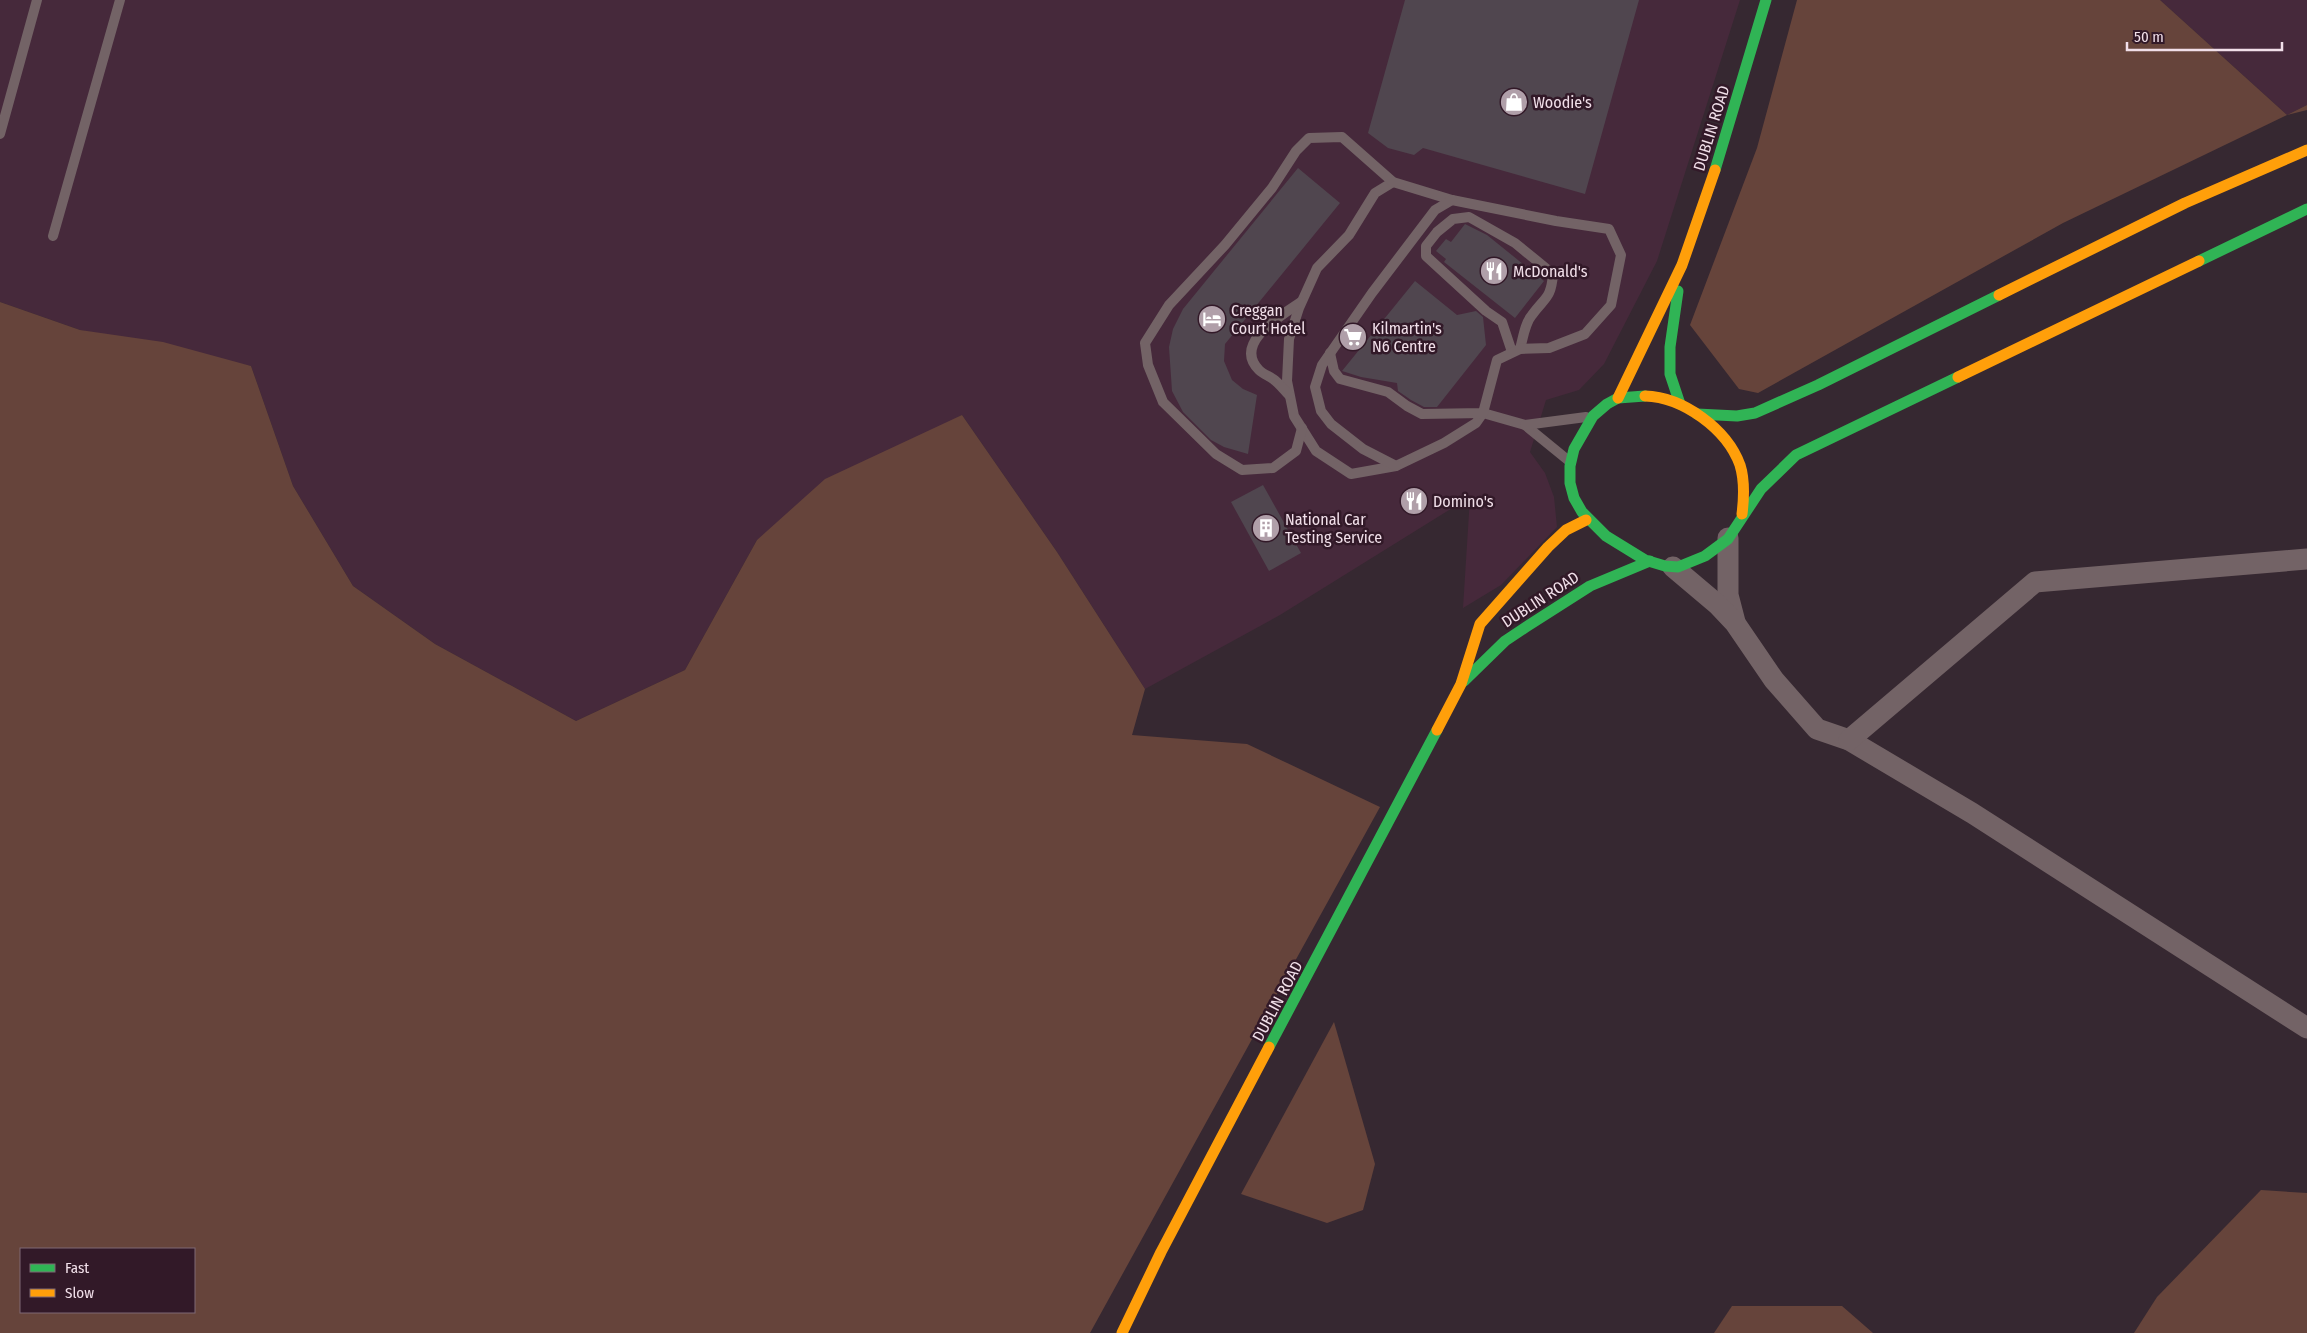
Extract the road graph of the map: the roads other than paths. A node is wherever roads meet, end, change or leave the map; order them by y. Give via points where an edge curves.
1 (37, 0) edge
2 (120, 0) edge
3 (1766, 0) edge
4 (0, 134) edge
5 (2307, 150) edge
6 (1393, 182) junction
7 (1452, 200) junction
8 (2307, 210) edge
9 (53, 236) dead end
10 (1682, 265) junction
11 (1302, 301) junction
12 (1516, 350) junction
13 (1330, 353) junction
14 (1290, 397) junction
15 (1618, 398) junction
16 (1680, 404) junction
17 (1483, 412) junction
18 (1697, 414) junction
19 (1594, 415) junction
20 (1526, 426) junction
21 (1302, 428) junction
22 (1570, 462) junction
23 (1396, 466) junction
24 (1742, 514) junction
25 (1586, 520) junction
26 (1728, 538) junction
27 (2307, 559) edge
28 (1650, 561) junction
29 (1673, 567) junction
30 (1735, 623) junction
31 (1462, 684) junction
32 (1849, 740) junction
33 (2307, 1028) edge
34 (1122, 1333) edge

1 - 4 lane
2 - 9 lane
3 - 10 main road, DUBLIN ROAD via 1719,159
5 - 18 main road via 2185,203 1755,413 1737,416
6 - 7 lane
6 - 11 lane via 1376,193 1348,235 1318,268
6 - 21 lane via 1342,137 1309,138 1225,245 1169,305 1145,343 1148,365 1163,402 1216,454 1242,470 1273,468 1296,451
7 - 12 lane via 1609,229 1621,255 1611,305 1585,334 1548,348
7 - 13 lane via 1430,216
8 - 24 main road via 1796,455 1777,468
10 - 15 main road, DUBLIN ROAD
10 - 16 main road, DUBLIN ROAD via 1670,347 1670,374
11 - 14 lane via 1289,339 1287,381
11 - 14 lane via 1264,329 1253,341 1251,356 1259,370 1275,380
12 - 12 lane via 1531,316 1552,288 1553,274 1515,243 1469,217 1453,219 1426,246 1426,256 1502,322
12 - 17 lane via 1497,360
13 - 17 lane via 1334,371 1340,379 1388,392 1422,414
13 - 23 lane via 1315,387 1321,411 1331,424 1363,449
14 - 21 lane via 1294,416
15 - 16 main road via 1640,396
15 - 19 main road
16 - 18 main road
17 - 20 lane
17 - 23 lane via 1476,423 1444,443
18 - 24 main road via 1719,431 1733,450 1745,489
19 - 20 lane
19 - 22 main road via 1577,441
20 - 22 lane
21 - 23 lane via 1316,451 1350,474
22 - 25 main road via 1572,494
24 - 26 main road
25 - 28 main road via 1622,548
25 - 31 main road, DUBLIN ROAD via 1566,530 1480,624
26 - 29 main road via 1708,554
26 - 30 street via 1728,595
27 - 32 street via 2035,582
28 - 29 main road
28 - 31 main road, DUBLIN ROAD via 1590,586 1526,627 1505,641
29 - 30 street
30 - 32 street via 1774,680 1817,729
31 - 34 main road, DUBLIN ROAD via 1161,1252
32 - 33 street via 1972,813

